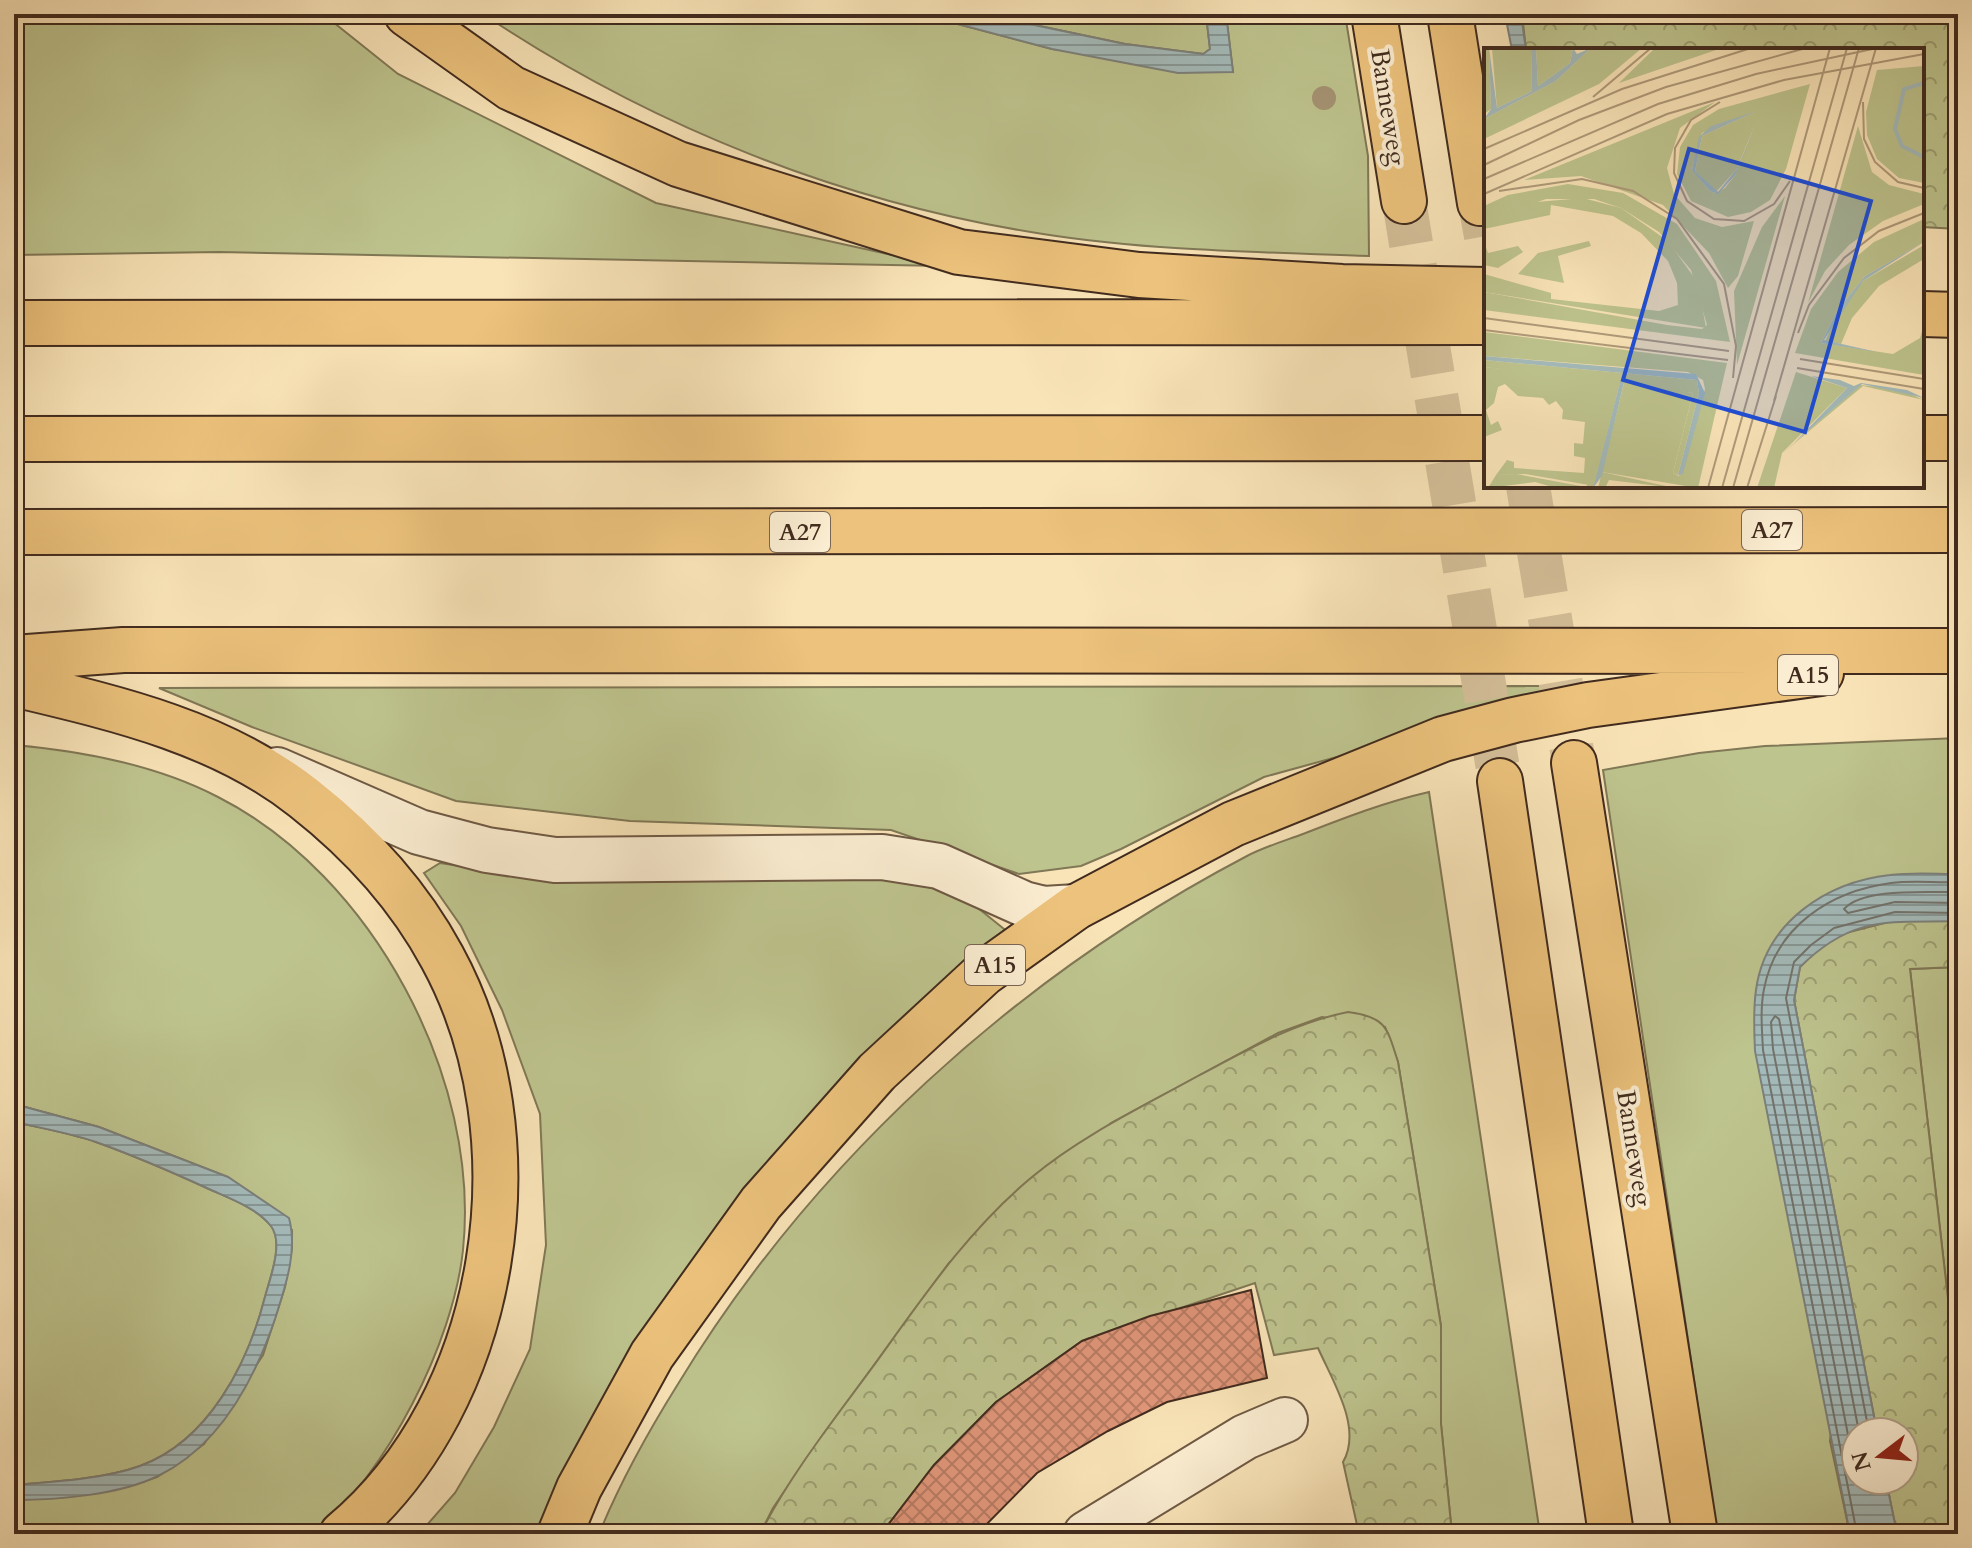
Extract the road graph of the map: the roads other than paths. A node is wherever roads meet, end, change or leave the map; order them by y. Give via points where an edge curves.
1 (407, 14) edge
2 (1374, 14) edge
3 (1450, 14) edge
4 (1404, 201) tunnel mouth
5 (1480, 203) dead end
6 (1484, 290) edge
7 (1924, 314) edge
8 (1958, 315) edge
9 (1484, 322) edge
10 (14, 323) edge
11 (1484, 438) edge
12 (1924, 438) edge
13 (1958, 438) edge
14 (14, 439) edge
15 (1958, 530) edge
16 (14, 532) edge
17 (1958, 653) edge
18 (14, 658) edge
19 (14, 684) edge
20 (242, 755) junction
21 (1574, 763) tunnel mouth
22 (1500, 781) tunnel mouth
23 (1076, 907) junction
24 (1285, 1420) dead end
25 (342, 1534) edge
26 (560, 1534) edge
27 (1086, 1534) edge
28 (1611, 1534) edge
29 (1695, 1534) edge

1 - 6 main road via 511,88 678,164 959,252 1139,275
2 - 4 main road, Banneweg
3 - 5 main road
7 - 8 main road
9 - 10 main road
11 - 14 main road
12 - 13 main road
15 - 16 main road, A27
17 - 18 main road via 123,650
17 - 23 main road, A15 via 1588,705 1443,739 1233,824
19 - 20 main road via 121,710
20 - 23 lane via 419,832 487,850 555,860 882,857 939,866 1024,904
20 - 25 main road via 356,842 406,900 443,958 468,1018 486,1078 495,1136 496,1191 484,1290 446,1401 385,1489
21 - 29 main road, Banneweg
22 - 28 main road
23 - 26 main road, A15 via 984,973 877,1072 761,1203 652,1355 579,1488
24 - 27 lane via 1245,1437

